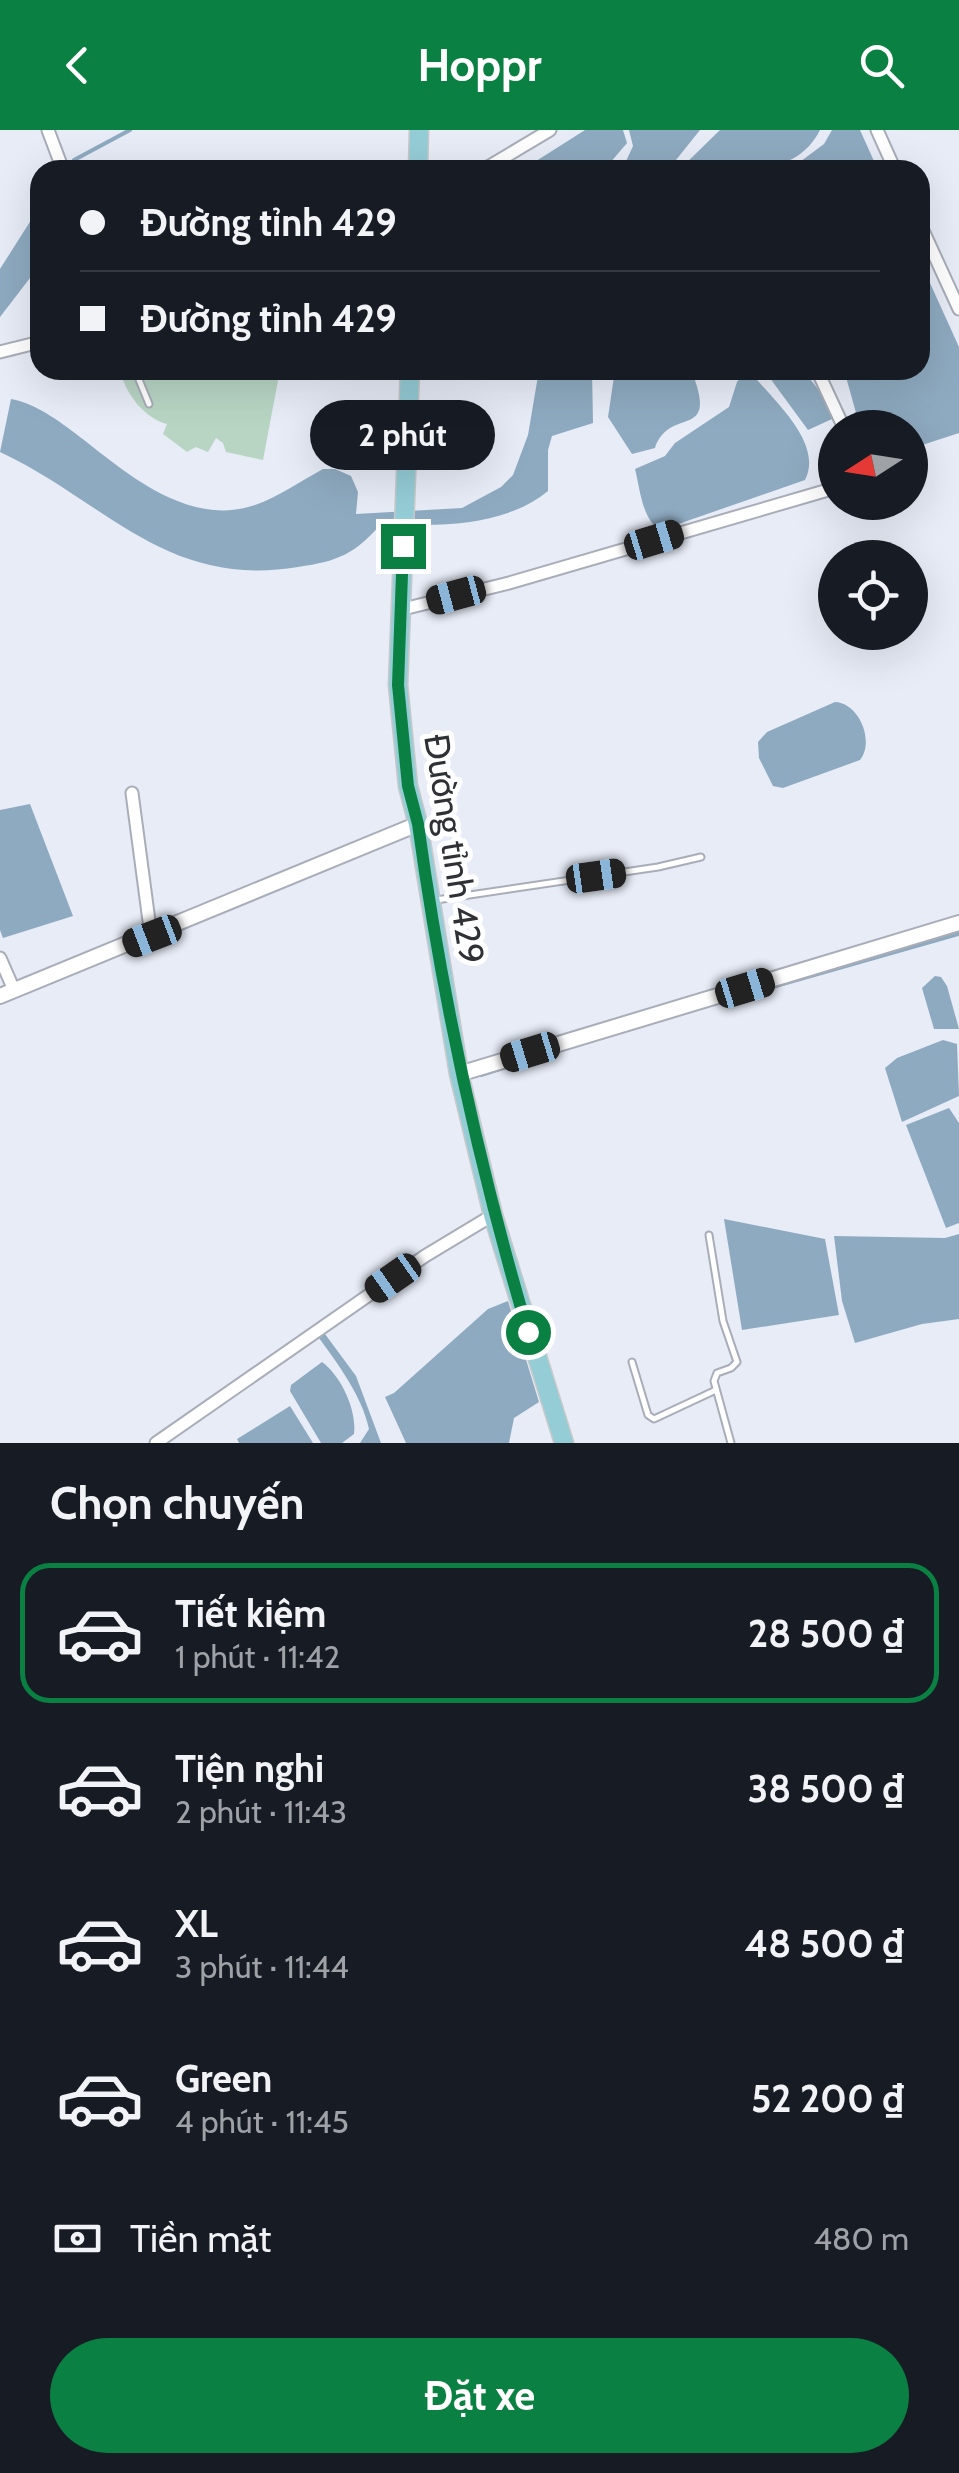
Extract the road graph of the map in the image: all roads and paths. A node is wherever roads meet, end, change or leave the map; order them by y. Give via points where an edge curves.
1 (48, 130) edge
2 (420, 130) edge
3 (550, 130) edge
4 (877, 130) edge
5 (59, 160) edge
6 (418, 160) edge
7 (500, 160) edge
8 (891, 160) edge
9 (930, 246) edge
10 (959, 309) edge
11 (30, 344) edge
12 (0, 352) edge
13 (139, 380) edge
14 (410, 380) edge
15 (822, 380) edge
16 (149, 404) dead end
17 (836, 410) edge
18 (818, 493) edge
19 (403, 609) junction
20 (132, 793) dead end
21 (418, 824) junction
22 (702, 856) dead end
23 (428, 902) junction
24 (959, 923) edge
25 (152, 936) junction
26 (0, 958) edge
27 (7, 993) edge
28 (459, 1074) junction
29 (493, 1215) junction
30 (709, 1235) dead end
31 (632, 1362) dead end
32 (716, 1390) junction
33 (156, 1443) edge
34 (564, 1443) edge
35 (731, 1443) edge

1 - 5 street
2 - 6 main road
3 - 7 street
4 - 8 street
9 - 10 street
11 - 12 street
13 - 16 lane
14 - 19 main road, Đường tỉnh 429
15 - 17 street
18 - 19 street
19 - 21 main road, Đường tỉnh 429 via 398,685
20 - 25 street
21 - 23 main road, Đường tỉnh 429
21 - 25 street
22 - 23 lane
23 - 28 main road, Đường tỉnh 429
24 - 28 street
25 - 27 street
26 - 27 street
28 - 29 main road, Đường tỉnh 429
29 - 33 street
29 - 34 main road, Đường tỉnh 429
30 - 32 lane via 736,1362 717,1372
31 - 32 lane via 654,1419
32 - 35 lane

